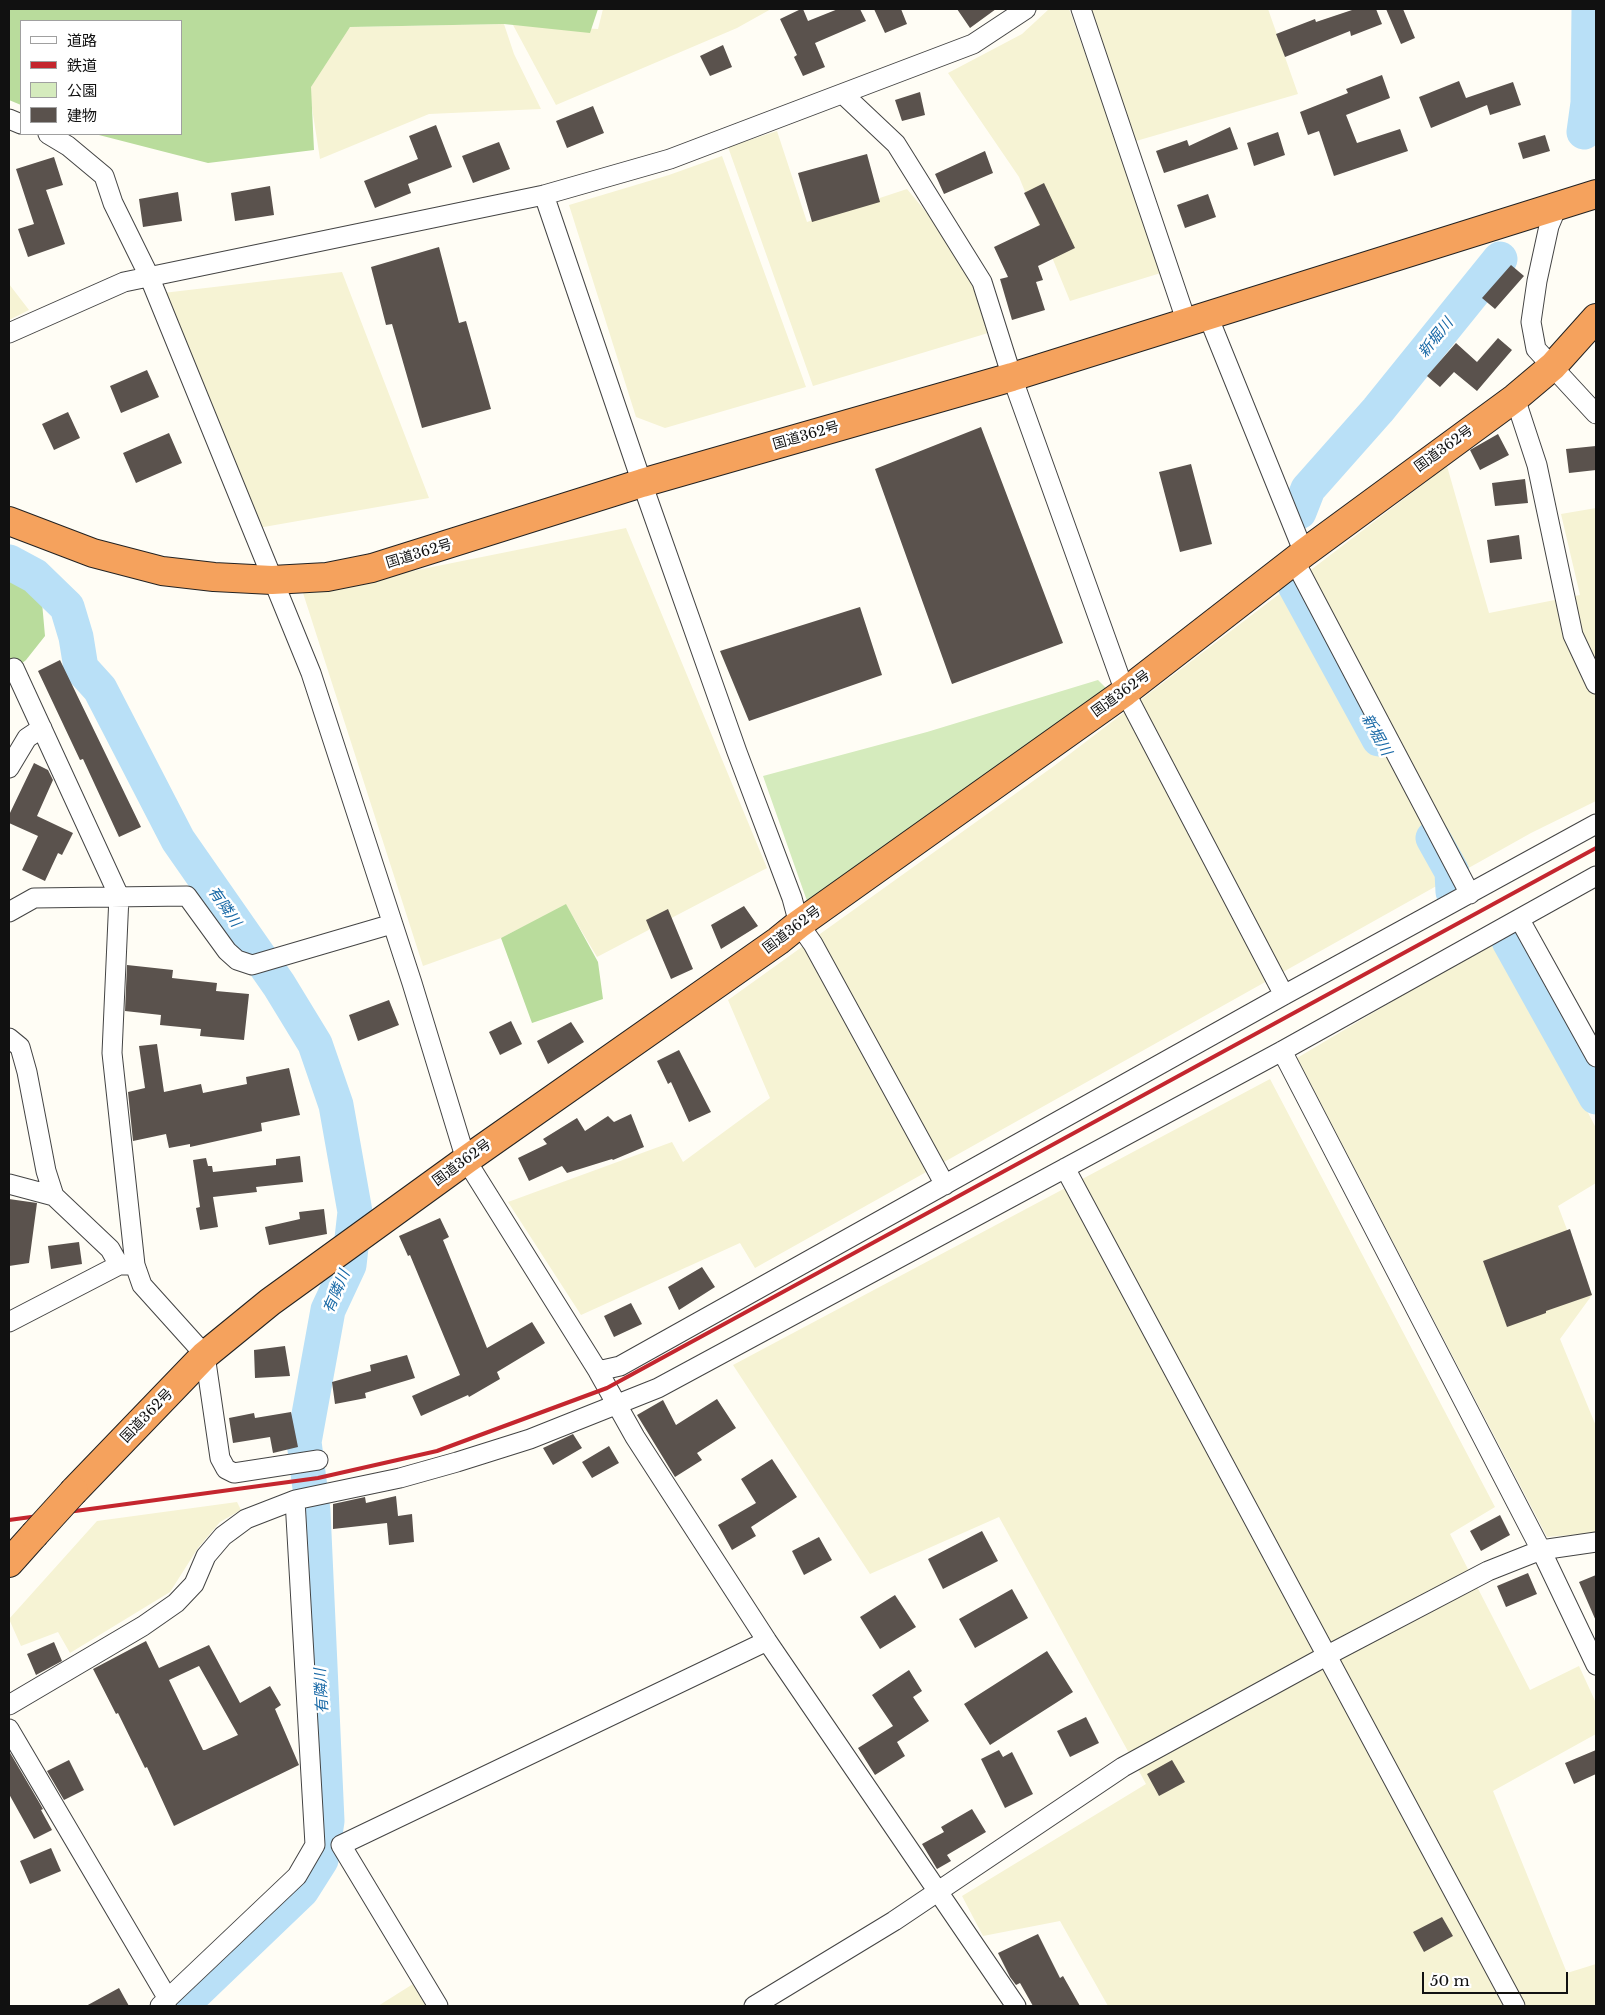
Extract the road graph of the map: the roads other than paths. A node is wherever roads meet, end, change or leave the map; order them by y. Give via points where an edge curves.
1 (1026, 9) edge
2 (1081, 9) edge
3 (843, 94) junction
4 (50, 135) edge
5 (1596, 194) edge
6 (544, 195) junction
7 (1557, 207) junction
8 (148, 276) junction
9 (1596, 318) edge
10 (1197, 319) junction
11 (9, 333) edge
12 (1553, 366) junction
13 (1012, 377) junction
14 (1515, 398) junction
15 (1596, 414) edge
16 (642, 483) junction
17 (9, 521) edge
18 (1299, 556) junction
19 (272, 580) junction
20 (9, 670) edge
21 (1596, 684) edge
22 (1125, 692) junction
23 (42, 728) junction
24 (9, 768) edge
25 (1596, 824) edge
26 (1596, 876) edge
27 (1470, 894) junction
28 (119, 896) junction
29 (9, 912) edge
30 (1520, 920) junction
31 (392, 924) junction
32 (799, 924) junction
33 (1284, 995) junction
34 (9, 1038) edge
35 (1282, 1051) junction
36 (1596, 1057) edge
37 (466, 1160) junction
38 (1065, 1168) junction
39 (9, 1184) edge
40 (945, 1185) junction
41 (54, 1196) junction
42 (127, 1265) junction
43 (9, 1322) edge
44 (205, 1355) junction
45 (598, 1371) junction
46 (618, 1406) junction
47 (318, 1460) dead end
48 (295, 1500) junction
49 (1596, 1542) edge
50 (1541, 1550) junction
51 (9, 1564) edge
52 (767, 1641) junction
53 (1326, 1656) junction
54 (1596, 1665) edge
55 (9, 1704) edge
56 (9, 1728) edge
57 (329, 1846) junction
58 (938, 1891) junction
59 (164, 2002) edge
60 (438, 2006) edge
61 (754, 2006) edge
62 (1016, 2006) edge
63 (1515, 2006) edge

1 - 3 street via 973,44
2 - 10 street
3 - 6 street via 670,159
3 - 13 street via 896,144 982,282
4 - 8 street via 104,176 113,203
5 - 7 highway, 国道362号
6 - 8 street
6 - 16 street
7 - 10 highway, 国道362号
7 - 12 street via 1544,248 1531,322 1536,349
8 - 11 street via 124,282
8 - 19 street
9 - 12 highway, 国道362号
10 - 13 highway, 国道362号
10 - 18 street
12 - 14 highway, 国道362号
12 - 15 street
13 - 16 highway, 国道362号
13 - 22 street
14 - 18 highway, 国道362号
14 - 21 street via 1537,465 1573,635
16 - 19 highway, 国道362号 via 372,568 328,577
16 - 32 street
17 - 19 highway, 国道362号 via 93,552 162,571 214,578
18 - 22 highway, 国道362号
18 - 27 street
19 - 31 street via 311,673
20 - 23 street via 14,668
22 - 32 highway, 国道362号
22 - 33 street
23 - 24 street via 27,738
23 - 28 street
25 - 27 street
26 - 30 street
27 - 33 street
28 - 29 street via 34,898
28 - 31 street via 187,896 227,951 237,960 252,965
28 - 42 street via 112,1053
30 - 35 street
30 - 36 street
31 - 37 street
32 - 37 highway, 国道362号
32 - 40 street
33 - 40 street
34 - 41 street via 20,1047 25,1064
35 - 38 street
35 - 50 street
37 - 44 highway, 国道362号 via 270,1302
37 - 45 street
38 - 46 street via 658,1388
38 - 53 street
39 - 41 street
40 - 45 street via 620,1366
41 - 42 street
42 - 43 street
42 - 44 street
44 - 47 street via 220,1458 226,1469 234,1473
44 - 51 highway, 国道362号, bridge via 74,1491
45 - 46 street
46 - 48 street via 457,1462 400,1478
46 - 52 street
48 - 55 street via 246,1519 223,1536 206,1556 194,1584 176,1603 143,1626
48 - 57 street
49 - 50 street
50 - 53 street via 1488,1571
50 - 54 street
52 - 57 street
52 - 58 street
53 - 58 street via 1123,1768
53 - 63 street
56 - 59 street
57 - 59 street
57 - 60 street
58 - 61 street
58 - 62 street

